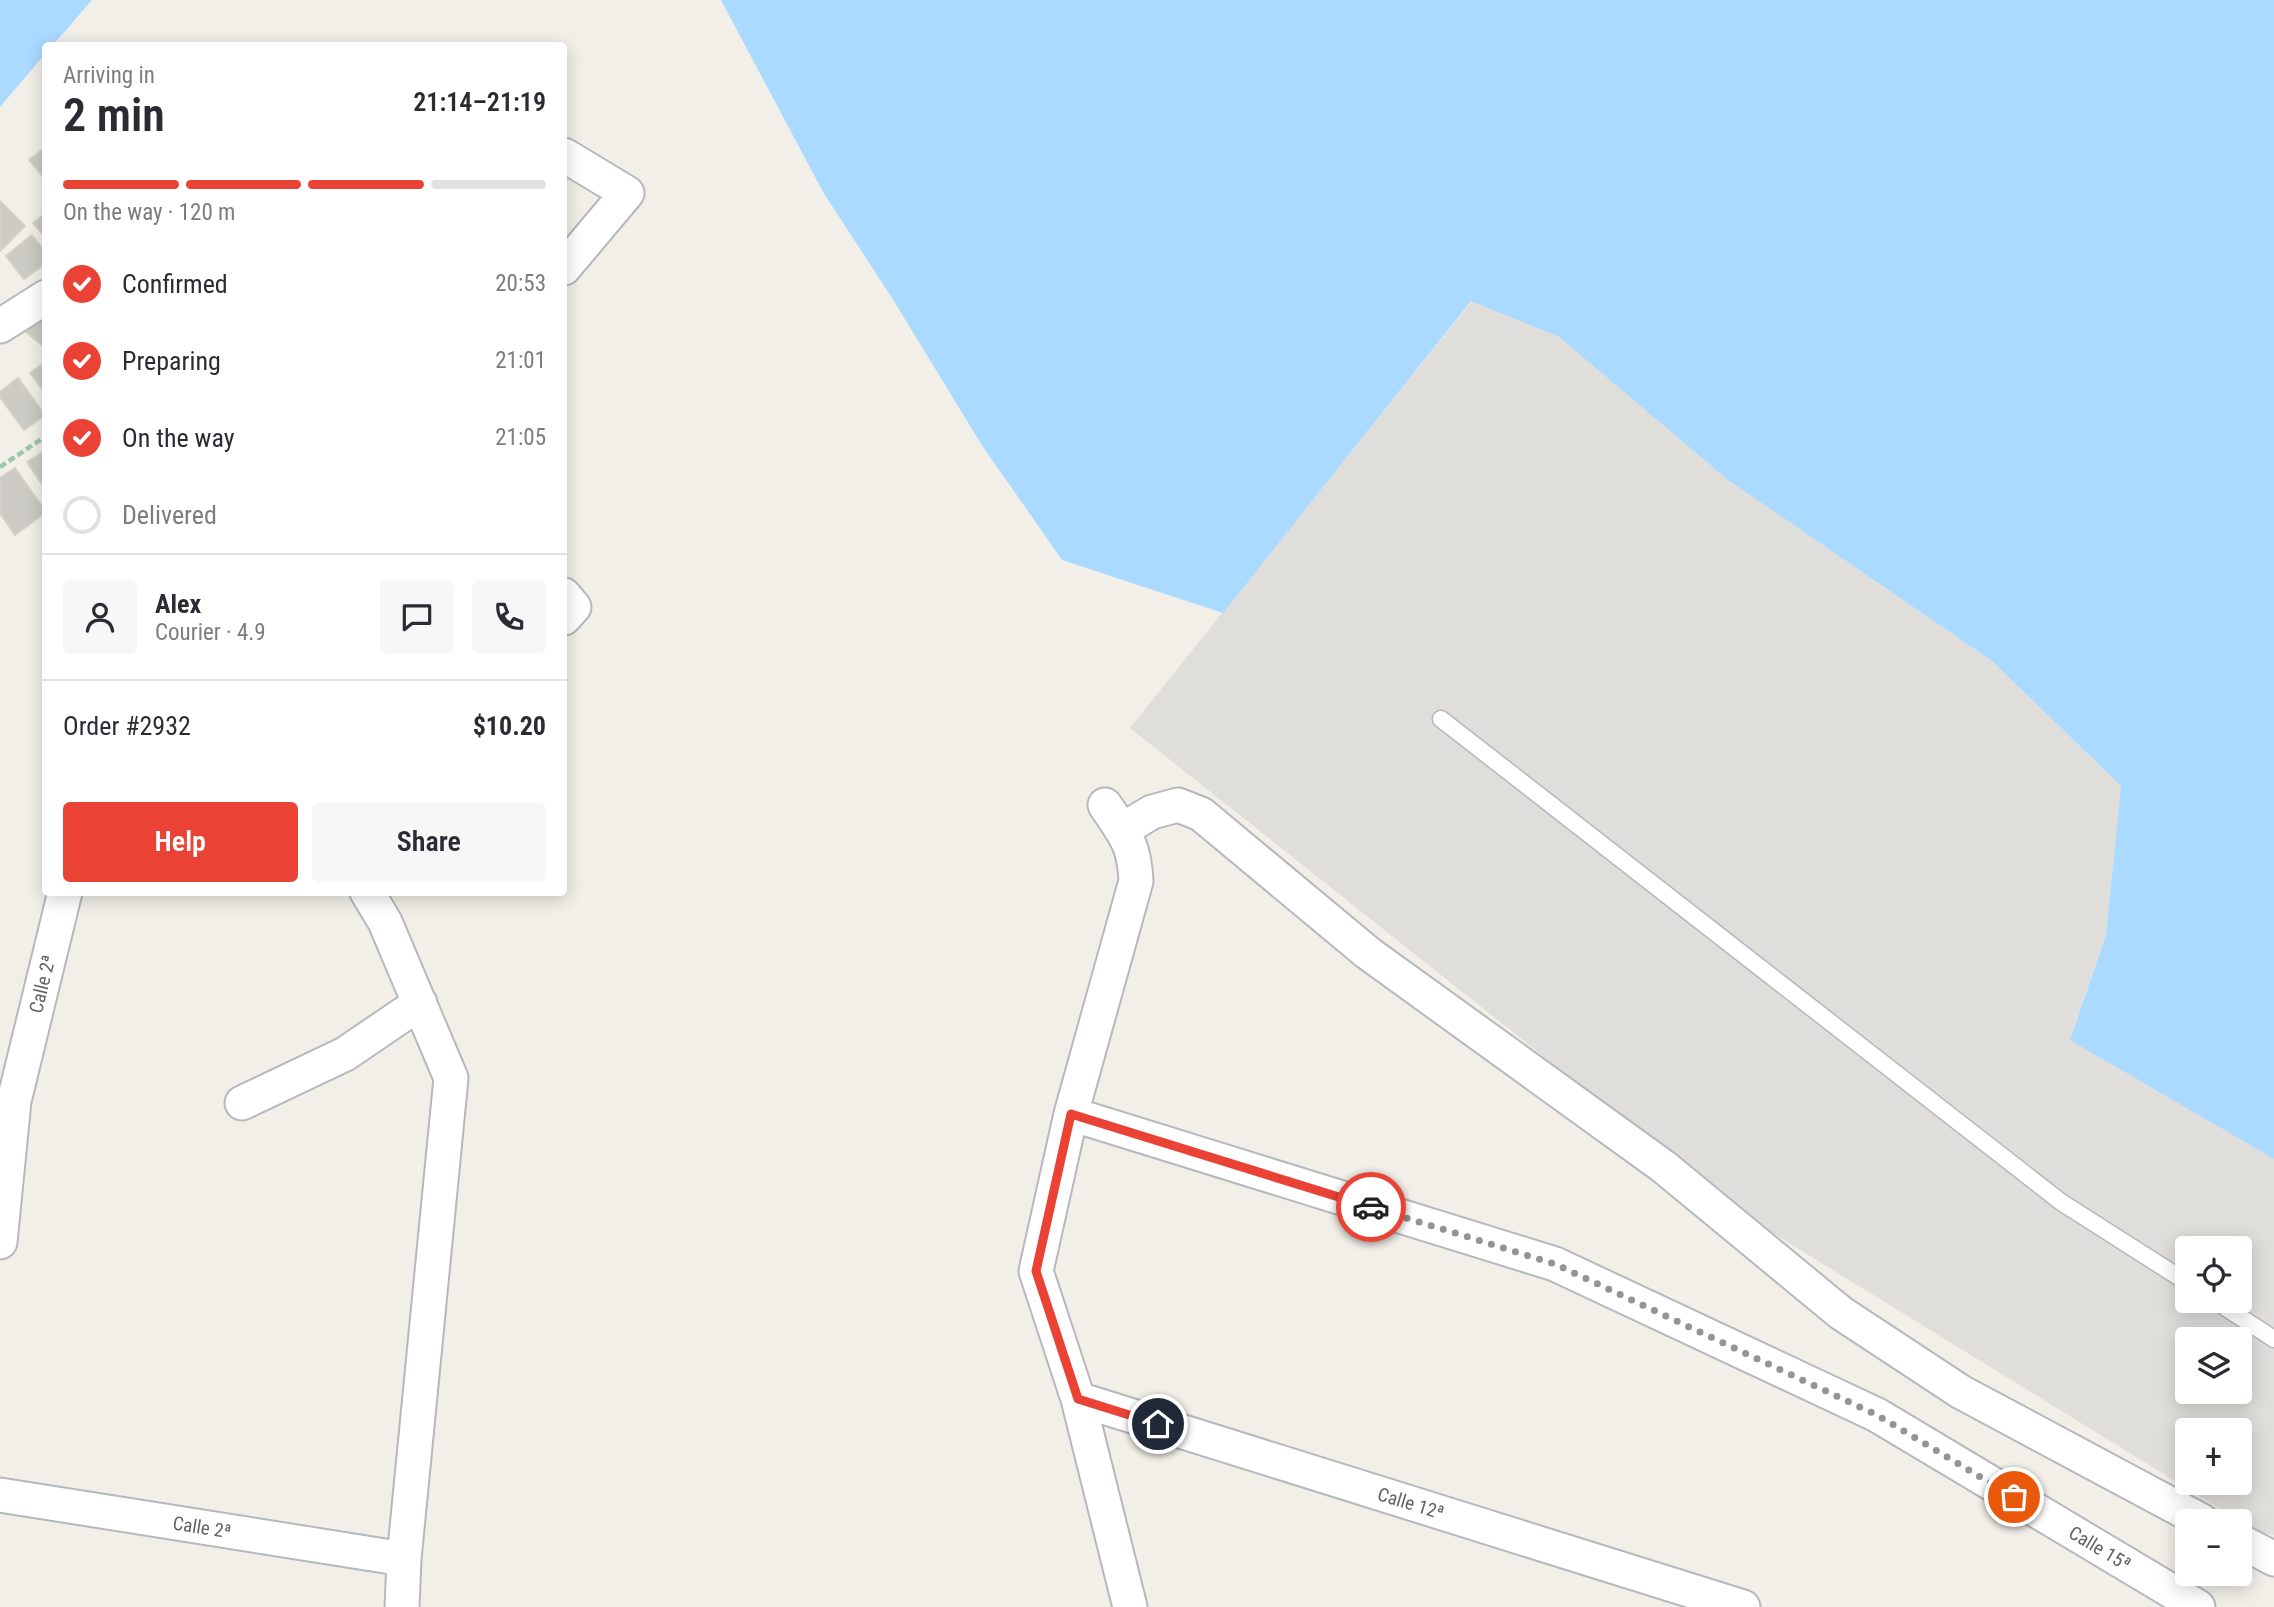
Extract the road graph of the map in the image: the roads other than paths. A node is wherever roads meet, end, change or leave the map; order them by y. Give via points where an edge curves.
1 (567, 157) edge
2 (567, 264) edge
3 (42, 300) edge
4 (0, 326) edge
5 (567, 598) edge
6 (567, 615) edge
7 (1441, 719) dead end
8 (64, 896) edge
9 (370, 896) edge
10 (419, 1003) junction
11 (242, 1104) dead end
12 (1071, 1114) junction
13 (0, 1242) edge
14 (2175, 1275) edge
15 (2234, 1313) edge
16 (2274, 1339) edge
17 (1078, 1399) junction
18 (0, 1495) edge
19 (2180, 1509) edge
20 (2252, 1547) edge
21 (404, 1559) junction
22 (2274, 1559) edge
23 (402, 1607) edge
24 (1130, 1607) edge
25 (1743, 1607) edge
26 (2198, 1607) edge

1 - 2 street via 627,192
3 - 4 street
5 - 6 street via 575,607
7 - 14 lane via 2061,1202
8 - 13 street, Calle 2ª via 14,1101
9 - 10 street via 386,922
10 - 11 street via 345,1055
10 - 21 street via 451,1078
12 - 17 street via 1036,1271
12 - 19 street via 1136,881 1131,843 1114,818 1178,805 1201,814 1368,953 1664,1167 1841,1313 1961,1392
12 - 26 street, Calle 15ª via 1555,1264 1877,1415
15 - 16 lane
17 - 24 street
17 - 25 street, Calle 12ª
18 - 21 street, Calle 2ª
20 - 22 street
21 - 23 street

